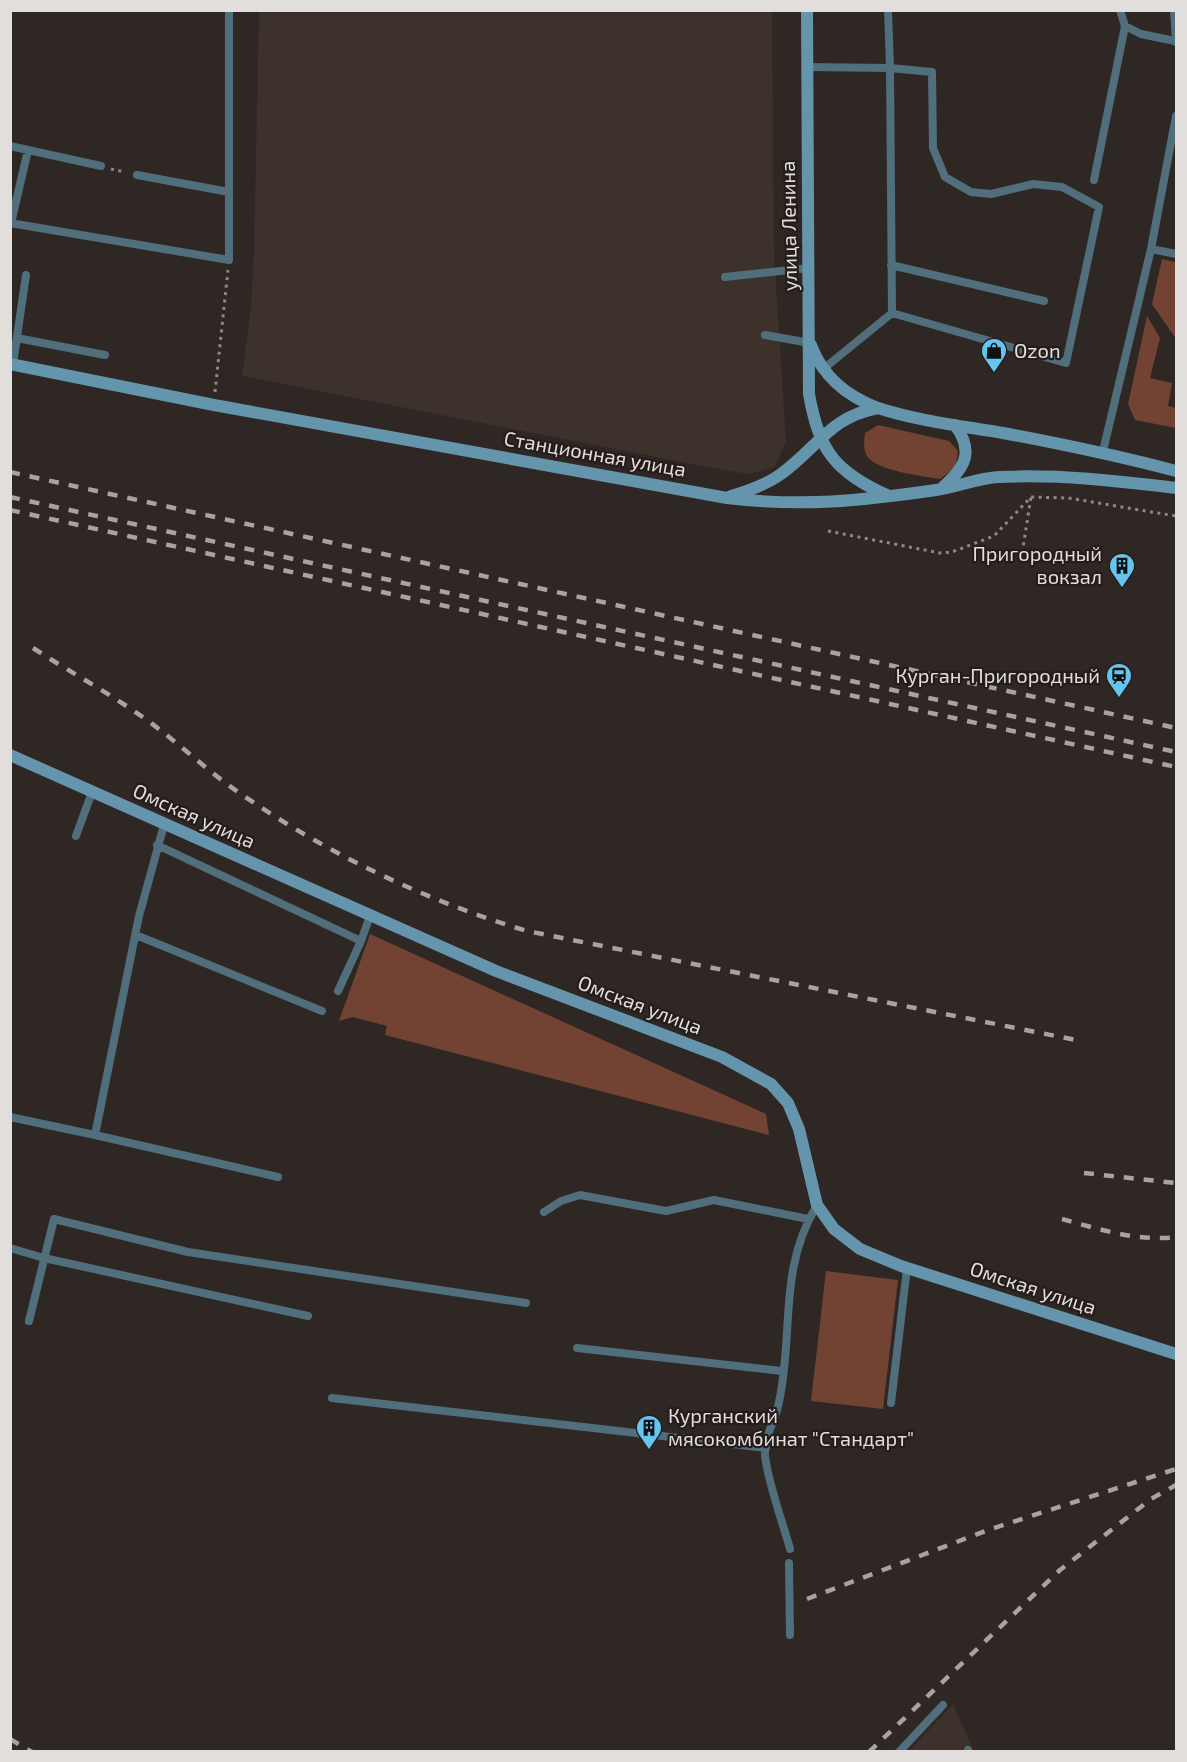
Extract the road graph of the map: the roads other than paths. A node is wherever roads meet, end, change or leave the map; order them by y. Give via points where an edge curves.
1 (229, 10) edge
2 (807, 10) edge
3 (888, 10) edge
4 (1120, 10) edge
5 (1174, 10) edge
6 (1125, 26) junction
7 (1176, 42) edge
8 (807, 67) junction
9 (890, 68) junction
10 (1176, 116) edge
11 (1175, 127) edge
12 (10, 146) edge
13 (28, 150) junction
14 (101, 166) road end
15 (137, 175) road end
16 (1094, 180) dead end
17 (229, 192) junction
18 (11, 223) edge
19 (1150, 249) junction
20 (1176, 254) edge
21 (891, 265) junction
22 (809, 268) junction
23 (26, 275) dead end
24 (725, 277) dead end
25 (1044, 301) dead end
26 (892, 313) junction
27 (765, 335) dead end
28 (17, 338) junction
29 (810, 343) junction
30 (105, 355) dead end
31 (12, 364) edge
32 (822, 370) junction
33 (878, 408) junction
34 (955, 425) junction
35 (820, 439) junction
36 (1103, 451) junction
37 (1176, 471) edge
38 (1176, 488) edge
39 (940, 489) junction
40 (890, 496) junction
41 (727, 498) junction
42 (10, 755) edge
43 (92, 792) junction
44 (164, 825) junction
45 (76, 837) dead end
46 (157, 845) junction
47 (370, 916) junction
48 (136, 935) junction
49 (361, 941) junction
50 (338, 991) dead end
51 (322, 1011) dead end
52 (10, 1117) edge
53 (95, 1136) junction
54 (278, 1177) dead end
55 (817, 1205) junction
56 (544, 1212) dead end
57 (808, 1219) junction
58 (10, 1248) edge
59 (44, 1258) junction
60 (907, 1268) junction
61 (526, 1303) dead end
62 (308, 1316) dead end
63 (29, 1322) dead end
64 (577, 1348) dead end
65 (1176, 1354) edge
66 (782, 1371) junction
67 (332, 1398) dead end
68 (891, 1403) dead end
69 (766, 1448) junction
70 (790, 1549) dead end
71 (789, 1563) dead end
72 (790, 1635) dead end
73 (943, 1705) dead end
74 (898, 1752) edge

1 - 17 lane
2 - 8 main road, улица Ленина
3 - 9 lane
4 - 6 lane
5 - 7 lane
6 - 7 lane
6 - 16 lane
8 - 9 lane
8 - 22 main road, улица Ленина
9 - 21 lane
9 - 26 lane via 932,72 933,148 945,177 971,192 991,194 1033,184 1062,187 1099,207 1066,363
10 - 11 lane
11 - 19 lane
12 - 13 lane
13 - 14 lane
13 - 18 lane
15 - 17 lane
17 - 18 lane via 228,260
19 - 20 lane
19 - 36 lane
21 - 25 lane
21 - 26 lane
22 - 24 lane
22 - 29 main road, улица Ленина
23 - 28 lane
26 - 32 lane
27 - 29 lane
28 - 30 lane
28 - 31 lane
29 - 32 main road
29 - 35 main road, улица Ленина via 809,394
31 - 41 main road, Станционная улица via 214,405
32 - 33 main road via 844,390
33 - 34 main road
33 - 35 main road via 856,412 839,421
34 - 36 main road
34 - 39 main road via 965,438 967,451 956,476
35 - 40 main road, улица Ленина via 829,456 845,472
35 - 41 main road via 780,475 758,488
36 - 37 main road
38 - 39 main road, Станционная улица via 1093,479 996,477
39 - 40 main road, Станционная улица
40 - 41 main road, Станционная улица via 790,504
42 - 43 main road, Омская улица
43 - 44 main road, Омская улица
43 - 45 lane
44 - 46 lane
44 - 47 main road, Омская улица
46 - 48 lane
46 - 49 lane
47 - 49 lane
47 - 55 main road, Омская улица via 496,971 722,1057 771,1084 788,1103 799,1129
48 - 51 lane
48 - 53 lane
49 - 50 lane
52 - 53 lane
53 - 54 lane
55 - 57 lane
55 - 60 main road, Омская улица via 834,1229 860,1249
56 - 57 lane via 580,1195 666,1211 714,1200
57 - 66 lane via 793,1259
58 - 59 lane
59 - 61 lane via 54,1220 188,1252
59 - 62 lane
59 - 63 lane
60 - 65 main road, Омская улица
60 - 68 lane
64 - 66 lane
66 - 69 lane via 779,1404
67 - 69 lane
69 - 70 lane
71 - 72 lane
73 - 74 lane

